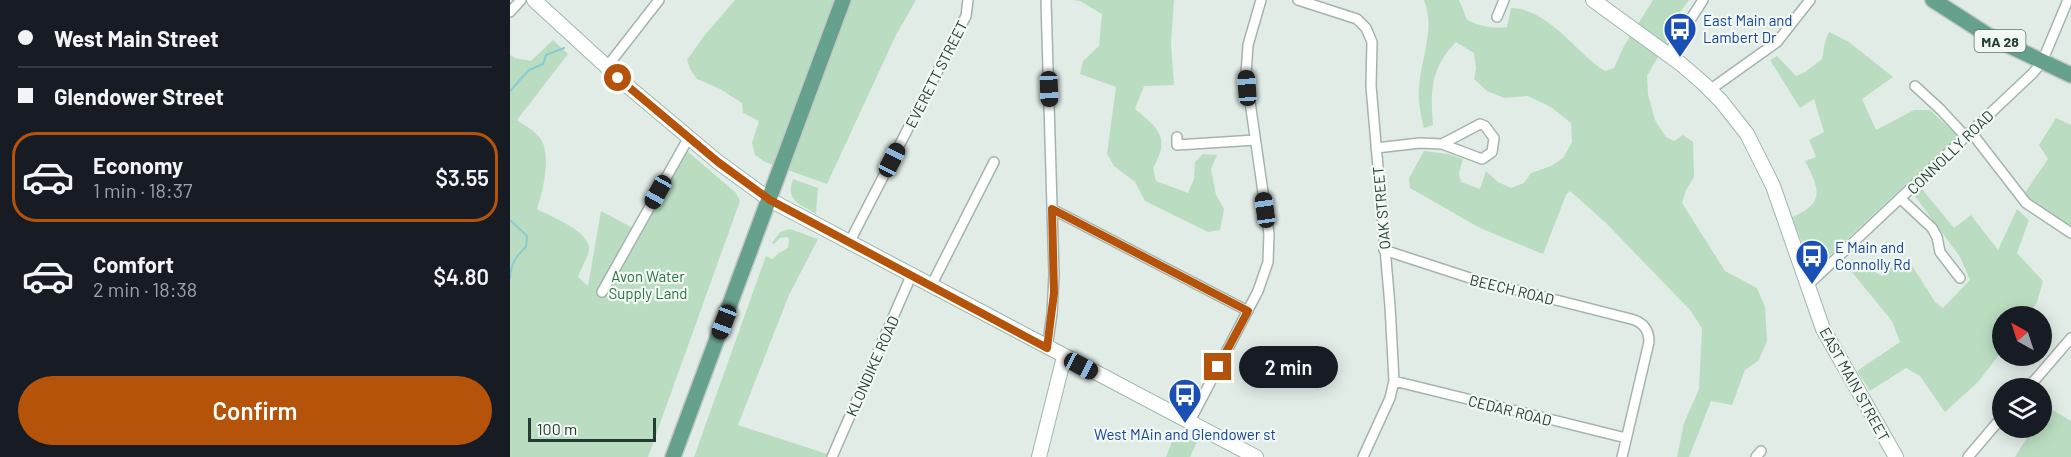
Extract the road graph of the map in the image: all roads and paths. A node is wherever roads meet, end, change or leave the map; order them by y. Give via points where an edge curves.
1 (520, 0) edge
2 (534, 0) edge
3 (659, 0) edge
4 (843, 0) edge
5 (968, 0) edge
6 (1046, 0) edge
7 (1261, 0) edge
8 (1298, 0) edge
9 (1504, 0) edge
10 (1593, 0) edge
11 (1703, 0) edge
12 (1810, 0) edge
13 (1933, 0) edge
14 (2068, 0) edge
15 (510, 12) edge
16 (1497, 17) dead end
17 (1668, 54) junction
18 (2042, 62) junction
19 (606, 68) junction
20 (2071, 75) edge
21 (1915, 86) dead end
22 (1711, 89) junction
23 (1969, 134) junction
24 (689, 137) junction
25 (1177, 137) dead end
26 (1255, 140) junction
27 (1442, 144) junction
28 (1376, 148) junction
29 (994, 162) dead end
30 (1901, 198) junction
31 (770, 200) junction
32 (1052, 209) junction
33 (2071, 233) edge
34 (849, 243) junction
35 (1384, 250) junction
36 (911, 276) junction
37 (1960, 278) dead end
38 (931, 286) junction
39 (1807, 286) junction
40 (602, 292) dead end
41 (1248, 311) junction
42 (2071, 338) edge
43 (1047, 348) junction
44 (2067, 349) edge
45 (1064, 357) junction
46 (2038, 378) edge
47 (1394, 381) junction
48 (1189, 423) junction
49 (1992, 429) edge
50 (1626, 438) junction
51 (673, 457) edge
52 (832, 457) edge
53 (1039, 457) edge
54 (1256, 457) edge
55 (1363, 457) edge
56 (1622, 457) edge
57 (1896, 457) edge
58 (1968, 457) edge

1 - 15 street
2 - 19 main road
3 - 19 street
4 - 31 main road
5 - 34 street, EVERETT STREET via 966,16
6 - 32 street
7 - 26 street via 1246,59
8 - 28 street, OAK STREET via 1348,15 1366,28 1372,42
9 - 16 street
10 - 17 main road, EAST MAIN STREET
11 - 17 street
12 - 22 street via 1777,42
13 - 18 main road, MA 28 via 1989,36
14 - 18 street, CONNOLLY ROAD
17 - 22 main road, EAST MAIN STREET
18 - 20 main road, MA 28
18 - 23 street, CONNOLLY ROAD
19 - 24 main road
21 - 23 street
22 - 39 main road, EAST MAIN STREET via 1741,126 1761,160
23 - 30 street, CONNOLLY ROAD
23 - 33 street via 2026,203
24 - 31 main road
24 - 40 street
25 - 26 street via 1177,146
26 - 41 street via 1269,248 1264,276
27 - 27 street via 1482,159 1492,152 1494,138 1480,124
27 - 28 street
28 - 35 street, OAK STREET
29 - 38 street
30 - 37 street via 1932,228 1940,252
30 - 39 street, CONNOLLY ROAD
31 - 34 main road
31 - 51 main road
32 - 41 street
32 - 43 street via 1054,293
34 - 36 main road
35 - 47 street, OAK STREET
35 - 50 street, BEECH ROAD via 1473,279 1642,323 1649,342
36 - 38 main road
36 - 52 street, KLONDIKE ROAD
38 - 43 main road
39 - 57 main road, EAST MAIN STREET via 1830,345
41 - 48 street
42 - 44 street
43 - 45 main road
44 - 46 street
45 - 48 main road
45 - 53 main road
47 - 50 street, CEDAR ROAD
47 - 55 street, OAK STREET
48 - 54 main road
49 - 58 street
50 - 56 street

